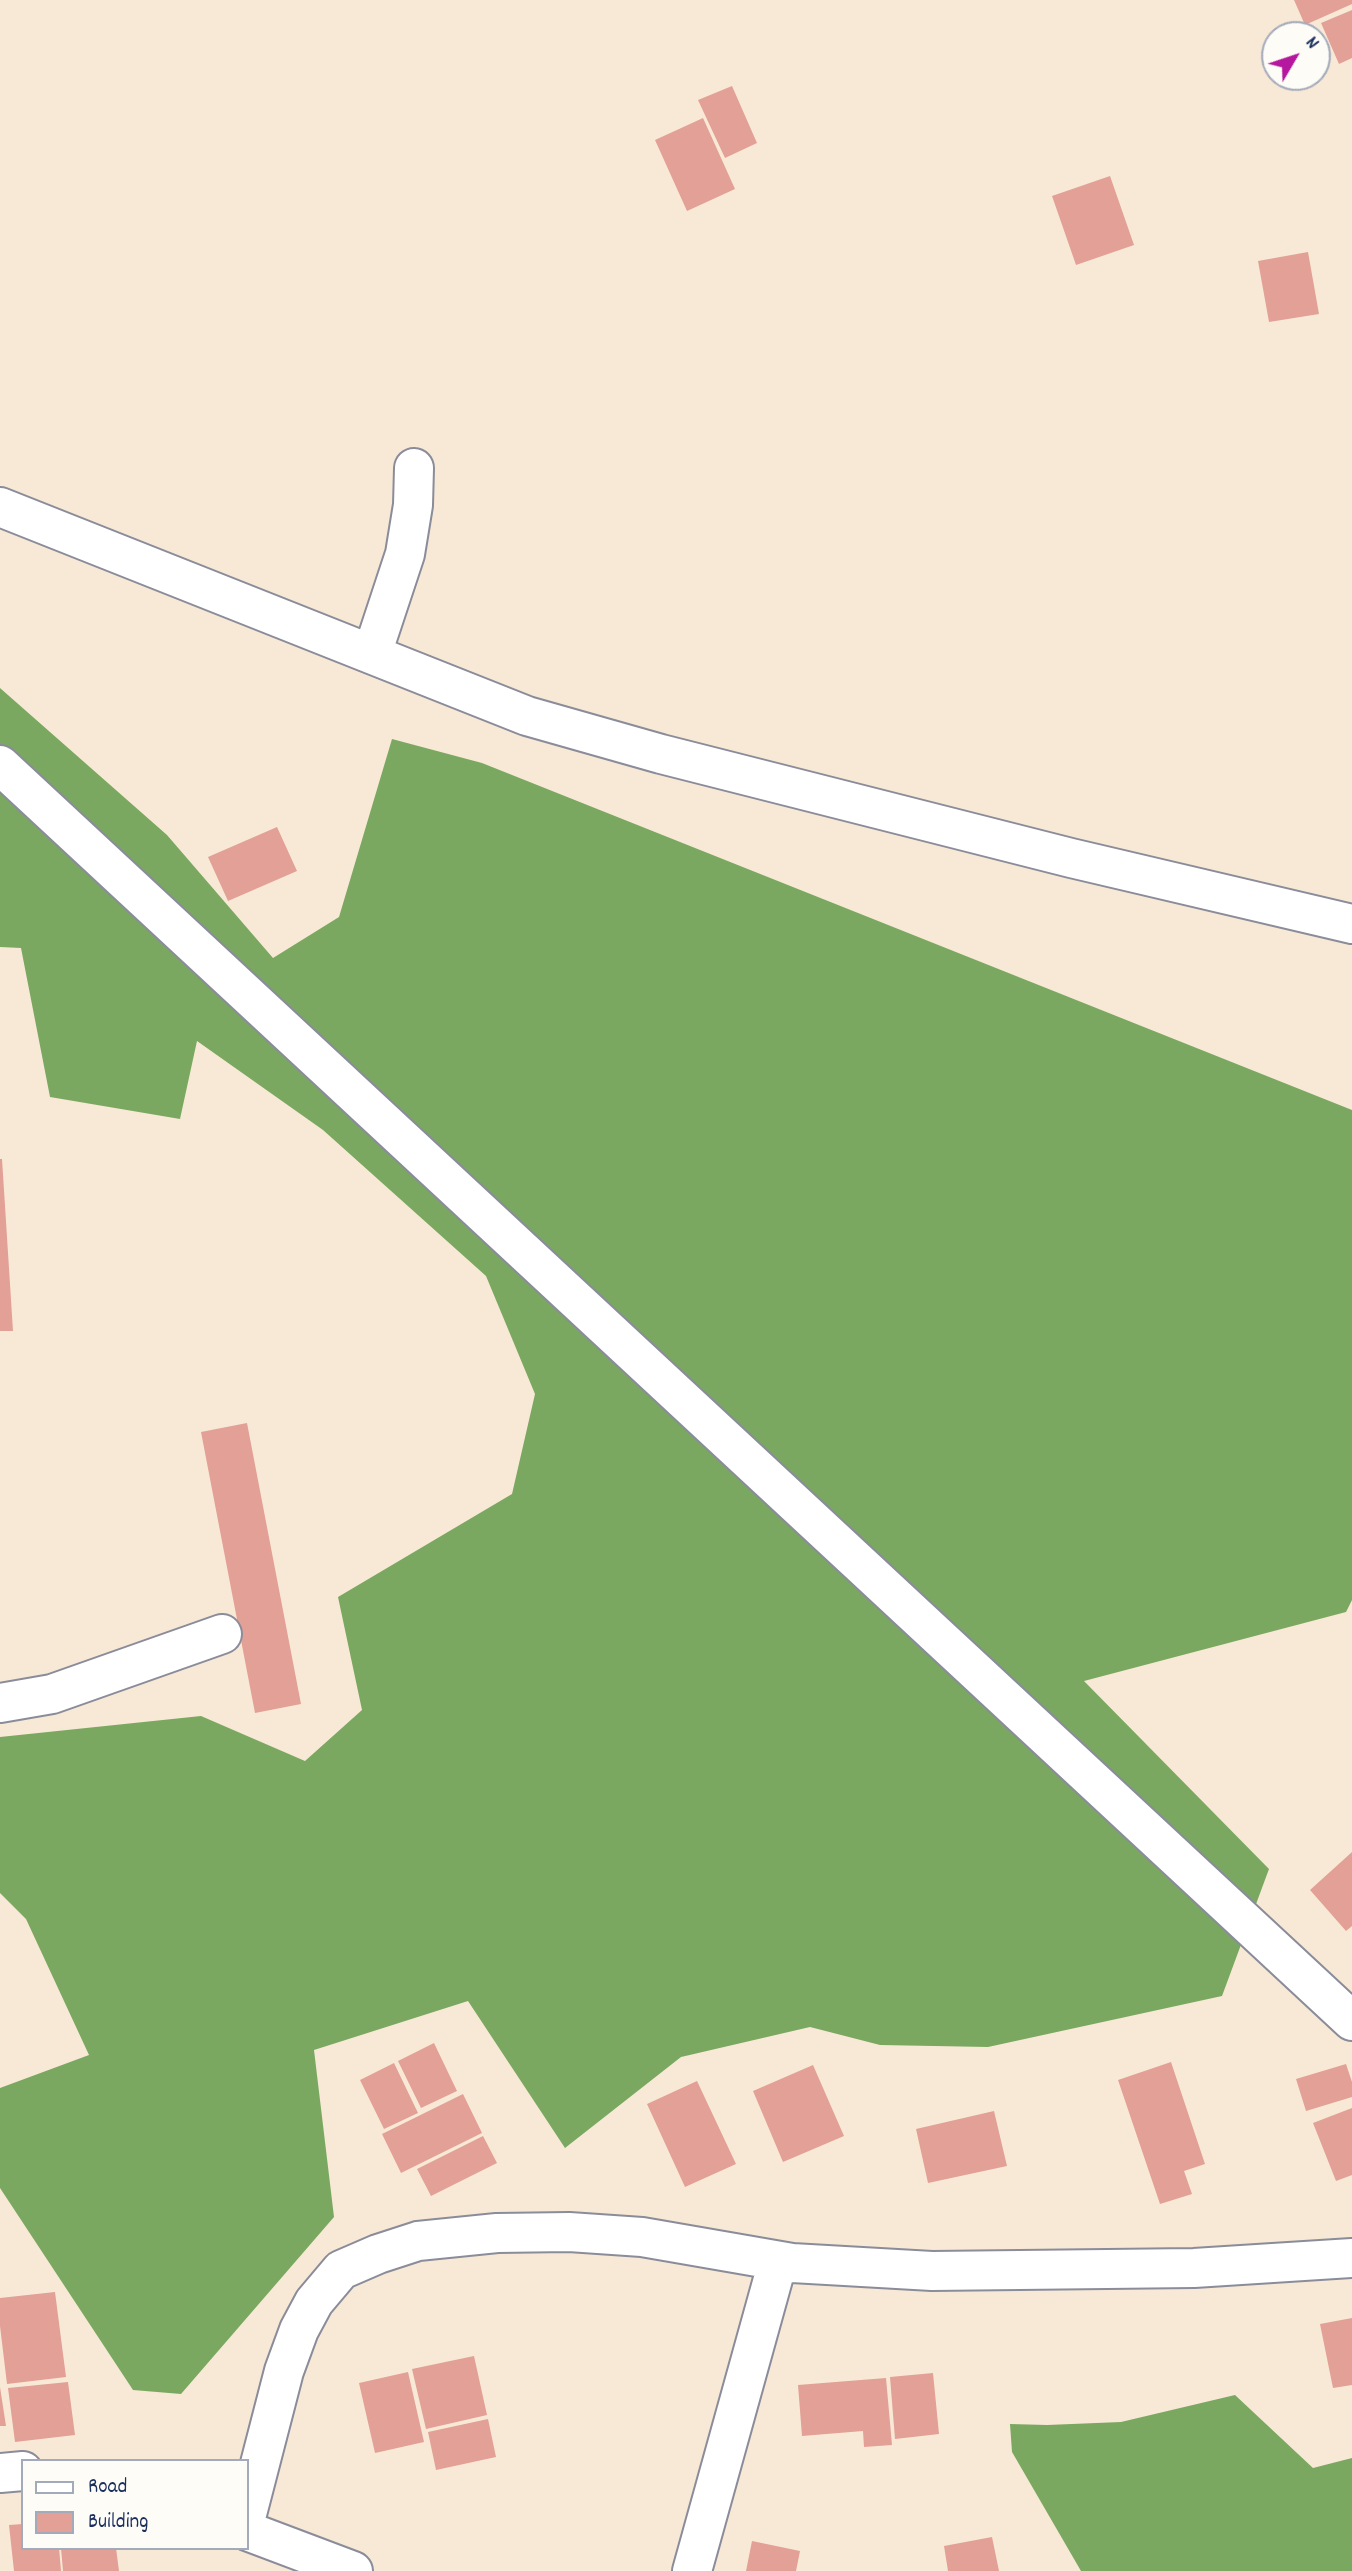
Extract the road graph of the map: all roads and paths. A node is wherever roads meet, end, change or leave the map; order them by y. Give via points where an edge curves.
1 (414, 468) dead end
2 (0, 507) edge
3 (372, 654) junction
4 (0, 765) edge
5 (1352, 924) edge
6 (222, 1634) dead end
7 (0, 1703) edge
8 (1347, 2009) edge
9 (1352, 2258) edge
10 (778, 2261) junction
11 (21, 2471) edge
12 (0, 2473) edge
13 (248, 2510) edge
14 (248, 2531) edge
15 (353, 2571) edge
16 (692, 2571) edge

1 - 3 street via 405,554
2 - 3 street
3 - 5 street via 527,716 661,754
4 - 8 street
6 - 7 street via 52,1693
9 - 10 street via 1194,2268 932,2271
10 - 13 street via 642,2237 569,2232 418,2241 341,2270 314,2302 299,2330
10 - 16 street
11 - 12 street
14 - 15 street

